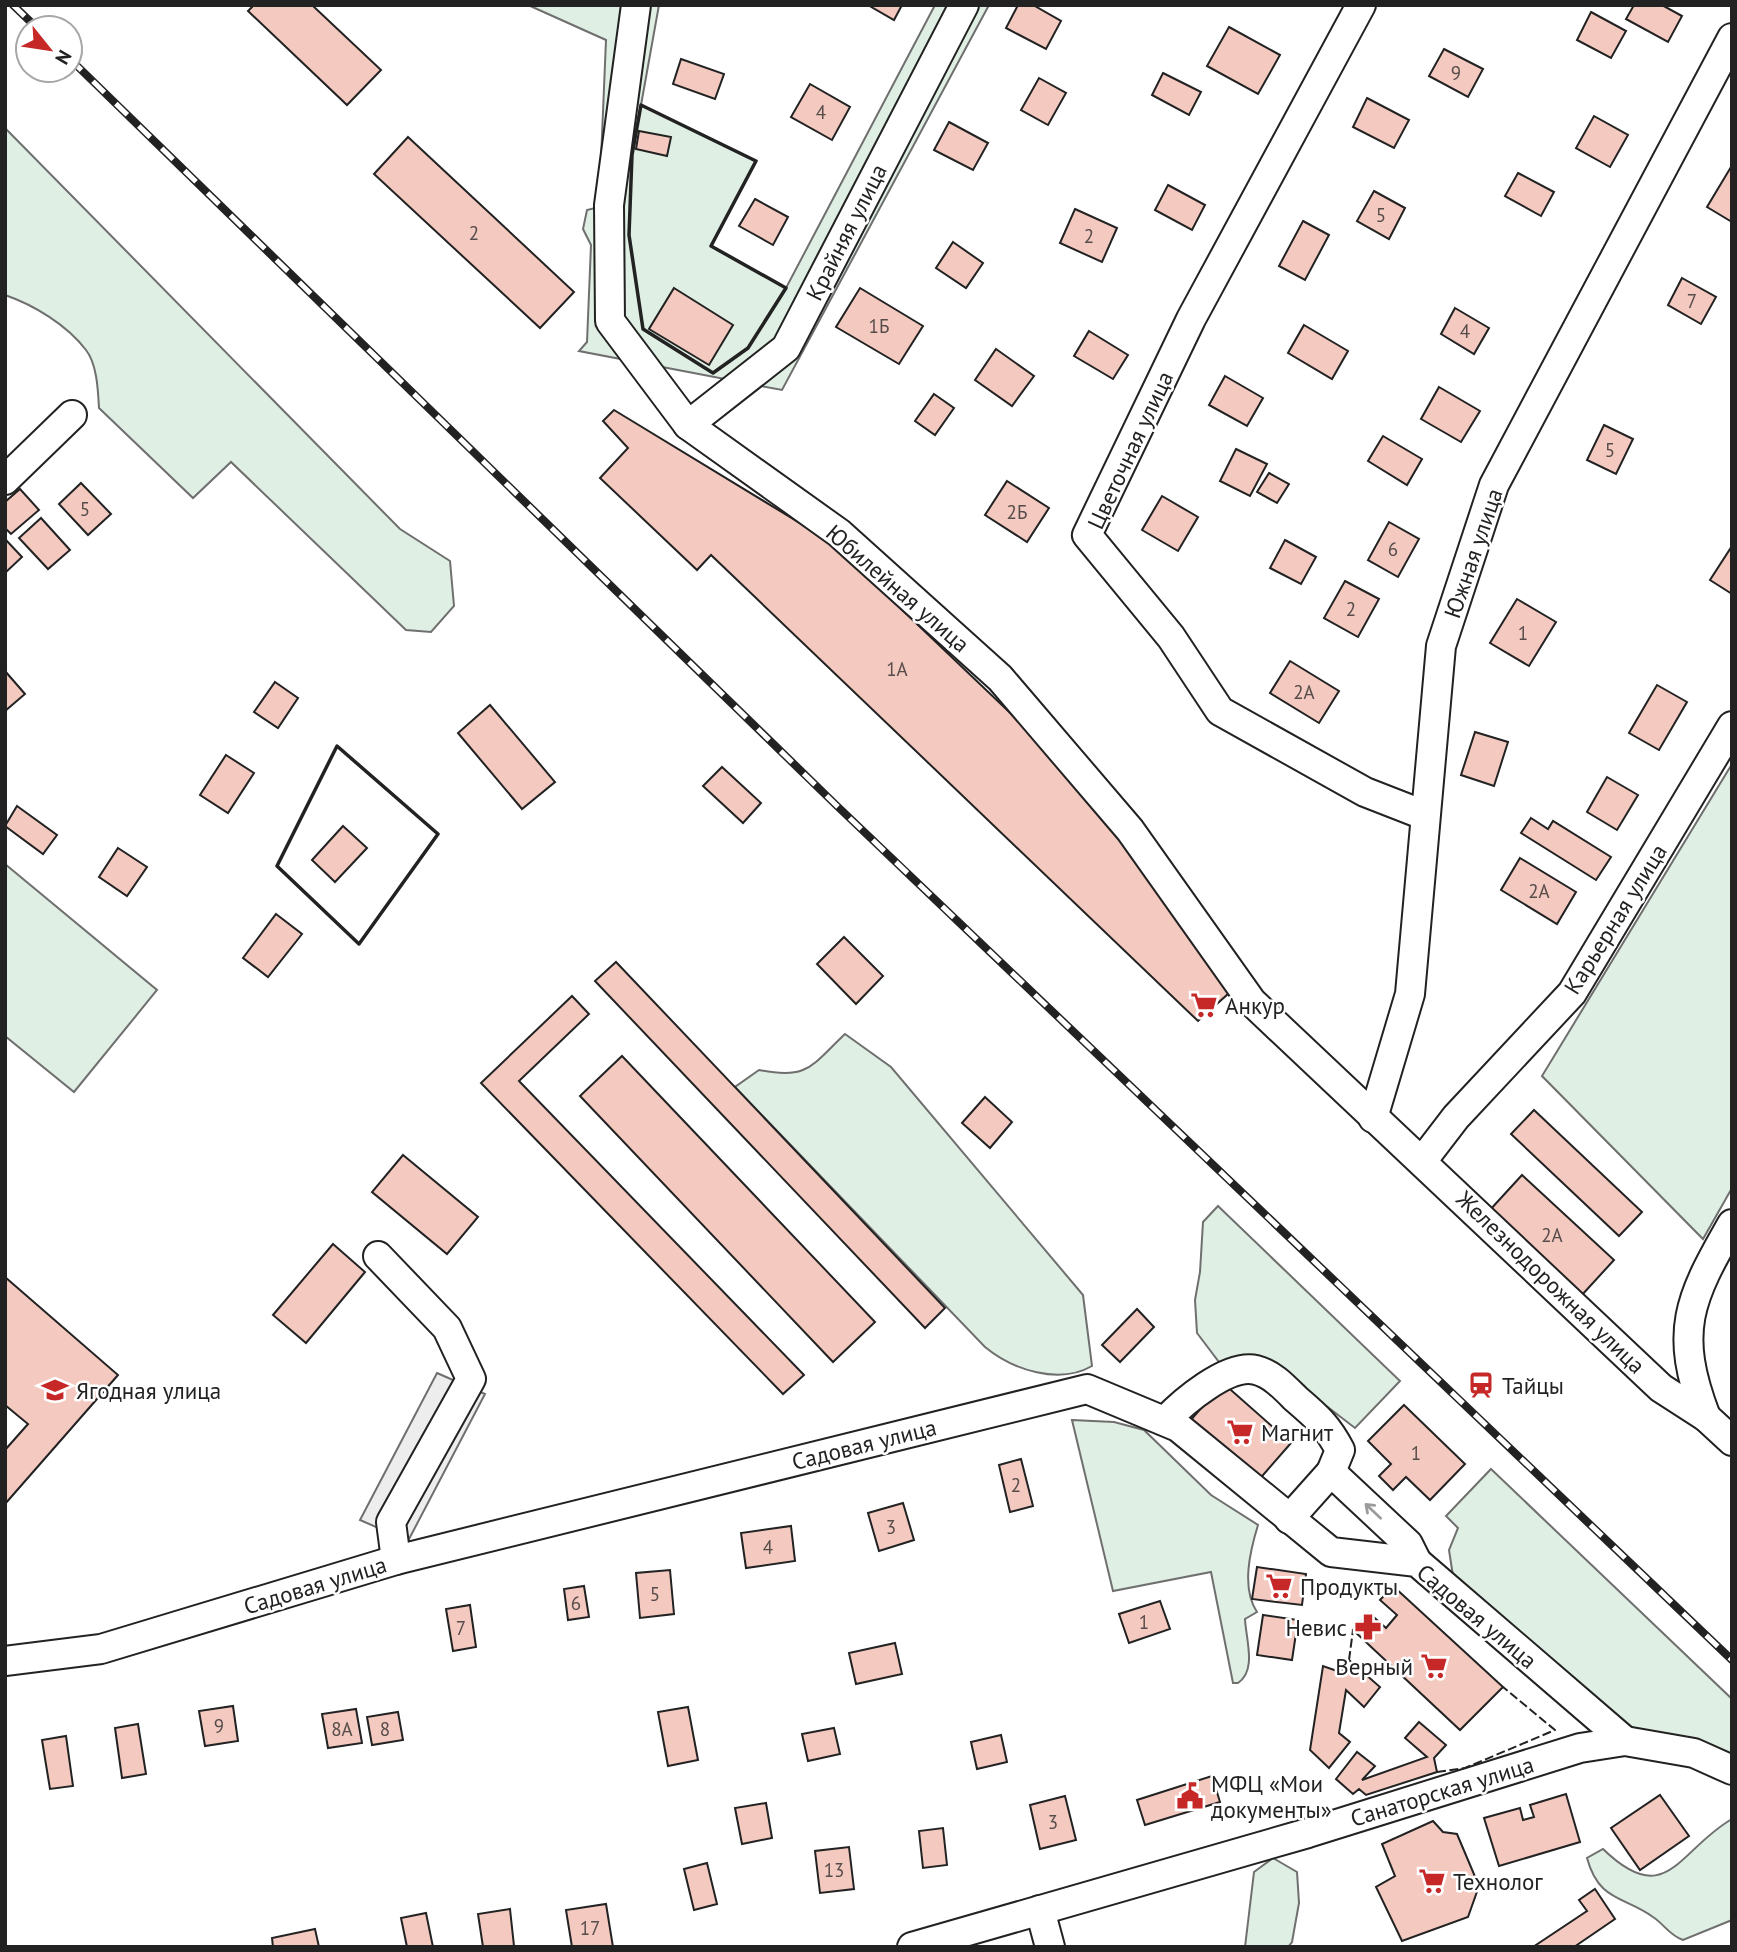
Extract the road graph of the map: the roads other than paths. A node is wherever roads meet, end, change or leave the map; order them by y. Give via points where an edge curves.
1 (636, 5) edge
2 (964, 5) edge
3 (1361, 5) edge
4 (1732, 38) edge
5 (72, 415) dead end
6 (688, 425) junction
7 (5, 480) edge
8 (1732, 726) edge
9 (1424, 815) junction
10 (1373, 1118) junction
11 (1423, 1160) junction
12 (1732, 1224) edge
13 (377, 1256) dead end
14 (1706, 1417) junction
15 (1165, 1421) junction
16 (1732, 1441) edge
17 (1331, 1472) junction
18 (1289, 1519) junction
19 (396, 1560) junction
20 (1417, 1562) junction
21 (5, 1661) edge
22 (1625, 1741) junction
23 (1732, 1770) edge
24 (1040, 1910) junction
25 (912, 1947) edge
26 (1050, 1947) edge

1 - 6 street, Юбилейная улица via 609,205 610,321
2 - 6 street, Крайняя улица via 786,348
3 - 9 street, Цветочная улица via 1191,319 1087,535 1171,637 1220,711 1365,792
4 - 9 street, Южная улица via 1494,485 1441,646
5 - 7 street
6 - 10 street, Юбилейная улица via 839,533 1000,678 1129,830 1252,1002
8 - 11 street, Карьерная улица via 1572,993 1455,1117
9 - 10 street, Южная улица via 1410,993
10 - 11 street, Железнодорожная улица
11 - 14 street, Железнодорожная улица via 1661,1388
12 - 14 street via 1699,1282 1688,1326 1691,1378
13 - 19 street via 447,1328 471,1379 391,1522
14 - 16 street, Железнодорожная улица
15 - 17 street via 1191,1395 1230,1375 1254,1369 1276,1380 1326,1423 1340,1450
15 - 18 street, Садовая улица
15 - 19 street, Садовая улица via 1087,1389
17 - 18 street
20 -> 17 street via 1408,1544
18 - 20 street, Садовая улица via 1331,1552
19 - 21 street, Садовая улица via 101,1649
20 - 22 street, Садовая улица
22 - 23 street, Санаторская улица via 1694,1753
22 - 24 street, Санаторская улица via 1580,1748
24 - 25 street, Санаторская улица
24 - 26 street

